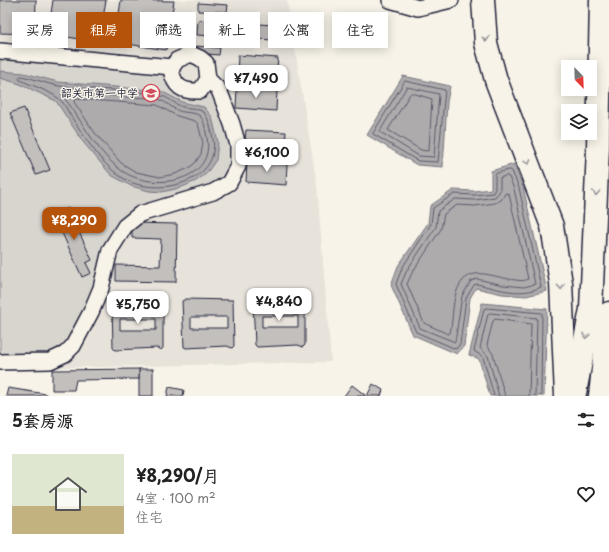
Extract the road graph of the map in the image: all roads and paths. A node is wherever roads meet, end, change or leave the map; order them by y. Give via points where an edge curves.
1 (390, 0) edge
2 (451, 0) edge
3 (483, 0) edge
4 (601, 0) edge
5 (0, 51) edge
6 (172, 66) junction
7 (208, 79) junction
8 (609, 313) edge
9 (0, 362) edge
10 (566, 396) edge
11 (575, 396) edge
12 (600, 396) edge

1 - 2 street via 418,8
3 -> 10 highway via 486,43 496,80 552,226 561,283
4 -> 11 highway via 598,148 590,309
5 - 6 street
6 - 7 street via 176,60 191,54 206,63
6 - 7 street via 172,79 188,92 200,91
7 - 9 street via 219,90 238,145 238,166 229,183 213,192 140,214 125,226 110,250 101,288 91,312 73,346 65,354 50,361
8 - 12 highway

